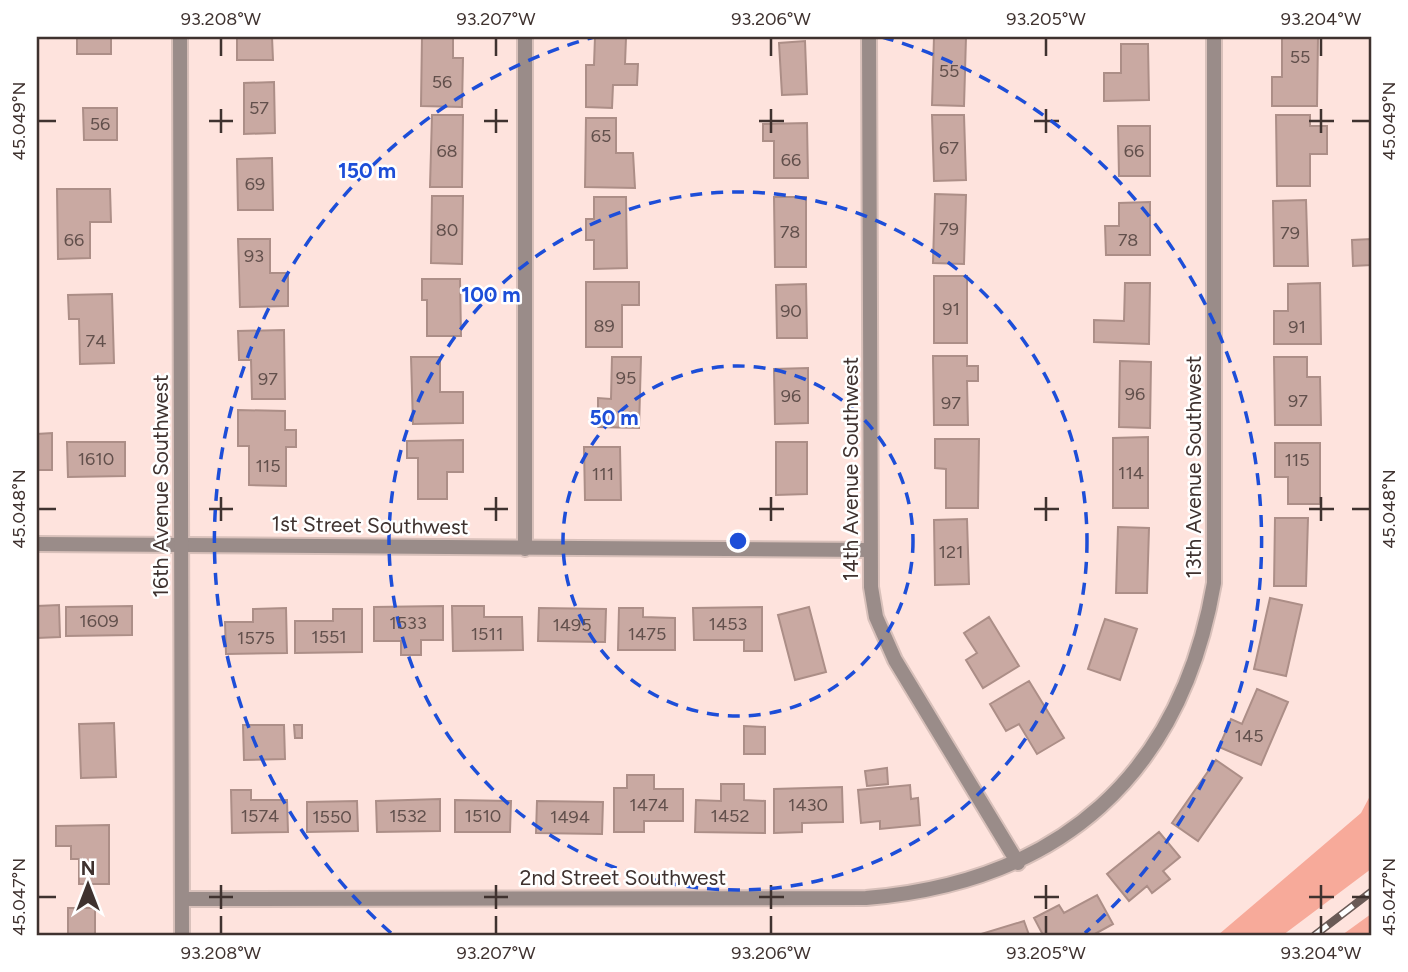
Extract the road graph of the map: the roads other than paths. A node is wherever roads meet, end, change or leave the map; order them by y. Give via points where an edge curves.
1 (180, 37) edge
2 (525, 37) edge
3 (869, 37) edge
4 (1214, 37) edge
5 (181, 543) junction
6 (37, 544) edge
7 (525, 549) junction
8 (870, 550) junction
9 (1018, 863) junction
10 (182, 899) junction
11 (182, 935) edge

1 - 5 street, 16th Avenue Southwest
2 - 7 street
3 - 8 street, 14th Avenue Southwest
4 - 9 street, 13th Avenue Southwest via 1216,551 1207,625 1192,674 1152,749 1089,817
5 - 6 street, 1st Street Southwest
5 - 7 street, 1st Street Southwest
5 - 10 street, 16th Avenue Southwest
7 - 8 street, 1st Street Southwest
8 - 9 street, 14th Avenue Southwest via 876,617 895,660
9 - 10 street, 2nd Street Southwest via 959,884 866,898
10 - 11 street, 16th Avenue Southwest

